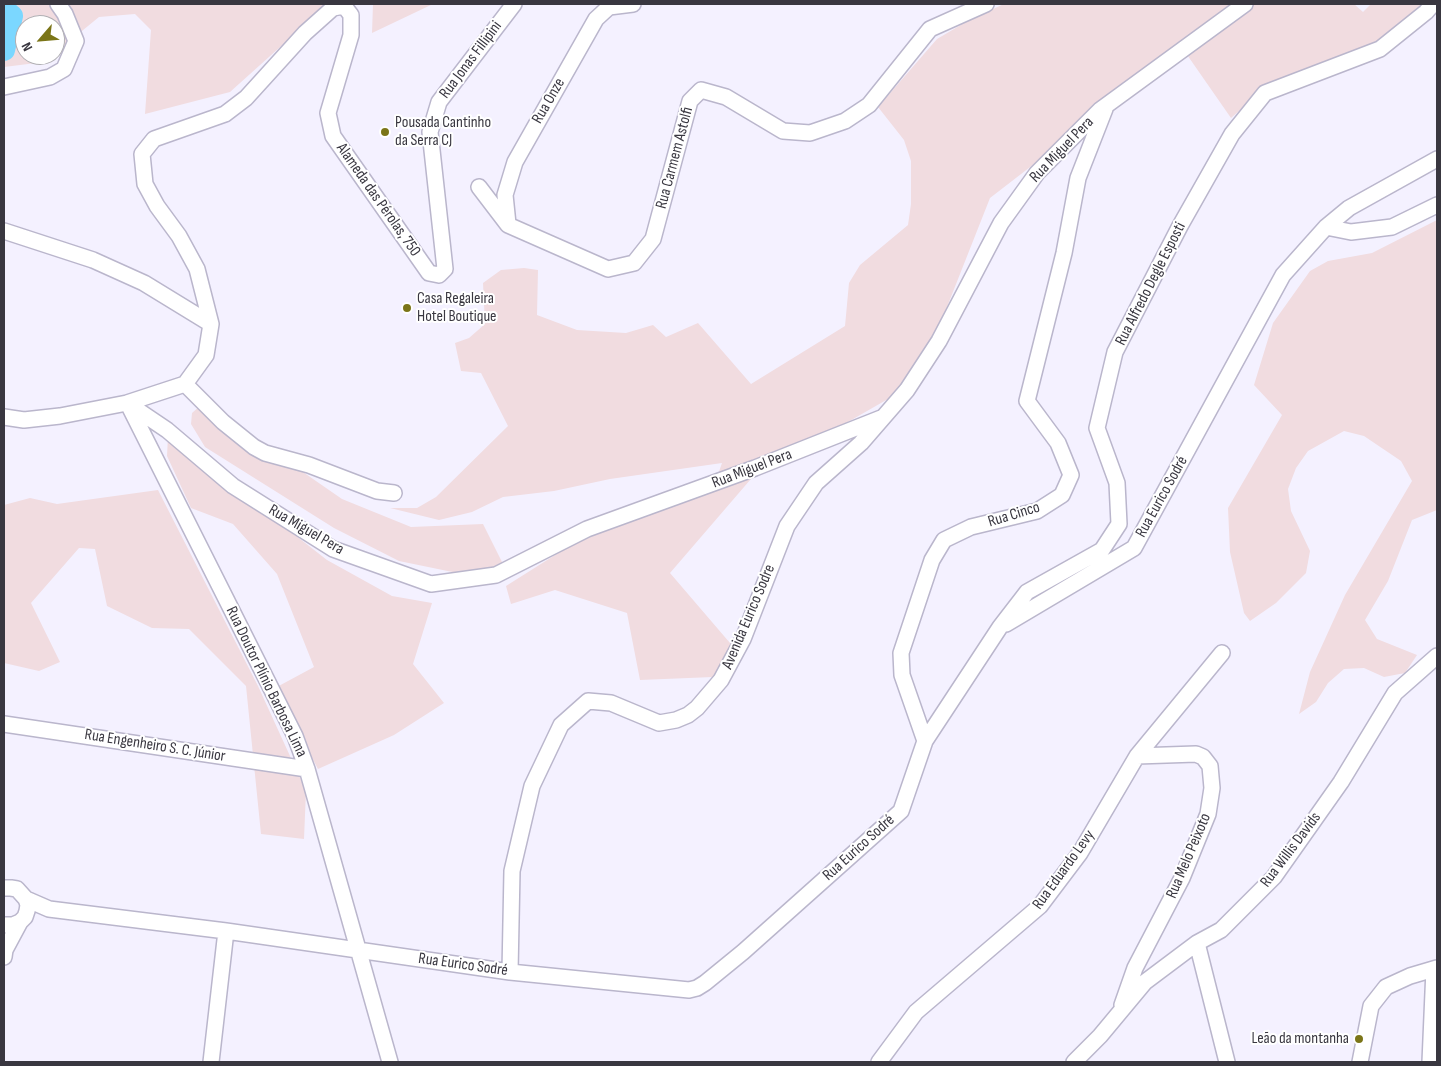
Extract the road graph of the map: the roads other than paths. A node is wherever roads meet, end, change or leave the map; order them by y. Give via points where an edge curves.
1 (58, 4) edge
2 (514, 4) edge
3 (633, 4) edge
4 (986, 4) edge
5 (1245, 4) edge
6 (1433, 4) edge
7 (4, 87) edge
8 (1106, 106) junction
9 (1437, 159) edge
10 (478, 187) dead end
11 (1437, 205) edge
12 (508, 225) junction
13 (1326, 227) junction
14 (4, 231) edge
15 (445, 269) joint
16 (211, 324) junction
17 (185, 384) junction
18 (128, 403) junction
19 (4, 417) edge
20 (884, 417) junction
21 (394, 493) dead end
22 (1000, 627) junction
23 (1222, 653) dead end
24 (1437, 656) edge
25 (4, 724) edge
26 (925, 742) junction
27 (1137, 756) junction
28 (307, 769) junction
29 (6, 885) edge
30 (26, 898) junction
31 (49, 909) junction
32 (22, 920) junction
33 (4, 925) edge
34 (226, 931) junction
35 (1197, 942) junction
36 (358, 950) junction
37 (4, 951) edge
38 (1436, 969) edge
39 (510, 972) junction
40 (1119, 1013) junction
41 (211, 1062) edge
42 (390, 1062) edge
43 (879, 1062) edge
44 (1074, 1062) edge
45 (1227, 1062) edge
46 (1360, 1062) edge
47 (1430, 1062) edge

1 - 7 street via 76,41 64,69 50,77
2 - 15 street, Rua Jonas Fillipini via 438,102 430,132
3 - 12 street, Rua Onze via 609,7 596,19 515,162 505,195
4 - 12 street, Rua Carmem Astolfi via 930,29 869,105 845,121 810,134 783,131 726,97 701,90 690,101 653,238 634,264 608,269
5 - 8 street, Rua Miguel Pera
6 - 22 street, Rua Alfredo Degle Esposti via 1380,49 1265,93 1232,134 1115,352 1097,428 1117,483 1119,524 1102,550 1027,592
8 - 20 street, Rua Miguel Pera via 1037,172 1001,223 940,341
8 - 26 street, Rua Cinco via 1078,178 1064,253 1027,402 1058,443 1071,475 1062,495 1037,511 972,527 944,540 932,560 901,653 902,675
9 - 13 street, Rua Eurico Sodré via 1349,208
10 - 12 street, Rua Carmem Astolfi
11 - 13 street via 1392,227 1350,232
13 - 22 street, Rua Eurico Sodré via 1284,275 1134,548
14 - 16 street via 93,260 144,283
15 - 16 street, Alameda das Pérolas, 750 via 438,275 429,272 333,136 328,113 351,35 350,15 344,6 333,8 246,98 226,114 154,139 142,154 145,184 196,269
16 - 17 street via 206,355
17 - 18 street
17 - 21 street via 223,422 265,453 309,465 377,491
18 - 19 street via 60,416 24,420
18 - 20 street, Rua Miguel Pera via 167,430 233,486 333,549 431,584 496,575 587,529 756,468
18 - 28 street, Rua Doutor Plínio Barbosa Lima via 295,736
20 - 39 street, Avenida Eurico Sodre via 816,484 787,526 743,639 721,680 697,708 676,720 659,723 611,704 588,701 561,725 532,786 512,872
22 - 26 street, Rua Eurico Sodré
23 - 27 street, Rua Eduardo Levy
24 - 35 street, Rua Willis Davids via 1395,693 1341,782 1274,877 1221,930
25 - 28 street, Rua Engenheiro S. C. Júnior
26 - 39 street, Rua Eurico Sodré via 901,811 705,984 689,990
27 - 40 street, Rua Melo Peixoto via 1196,754 1210,766 1212,788 1208,814 1182,878 1134,968
27 - 43 street, Rua Eduardo Levy via 1080,852 1040,906 916,1012
28 - 36 street, Rua Doutor Plínio Barbosa Lima
29 - 30 street, Rua Eurico Sodré via 17,889
30 - 31 street, Rua Eurico Sodré
30 - 32 street via 27,912
31 - 32 street, Rua Eurico Sodré
31 - 34 street, Rua Eurico Sodré
32 - 33 street, Rua Eurico Sodré
32 - 37 street
34 - 36 street, Rua Eurico Sodré
34 - 41 street
35 - 40 street, Rua Willis Davids via 1145,982
35 - 45 street
36 - 39 street, Rua Eurico Sodré
36 - 42 street, Rua Doutor Plínio Barbosa Lima
38 - 46 street via 1386,987 1371,1006
38 - 47 street
40 - 44 street, Rua Willis Davids

